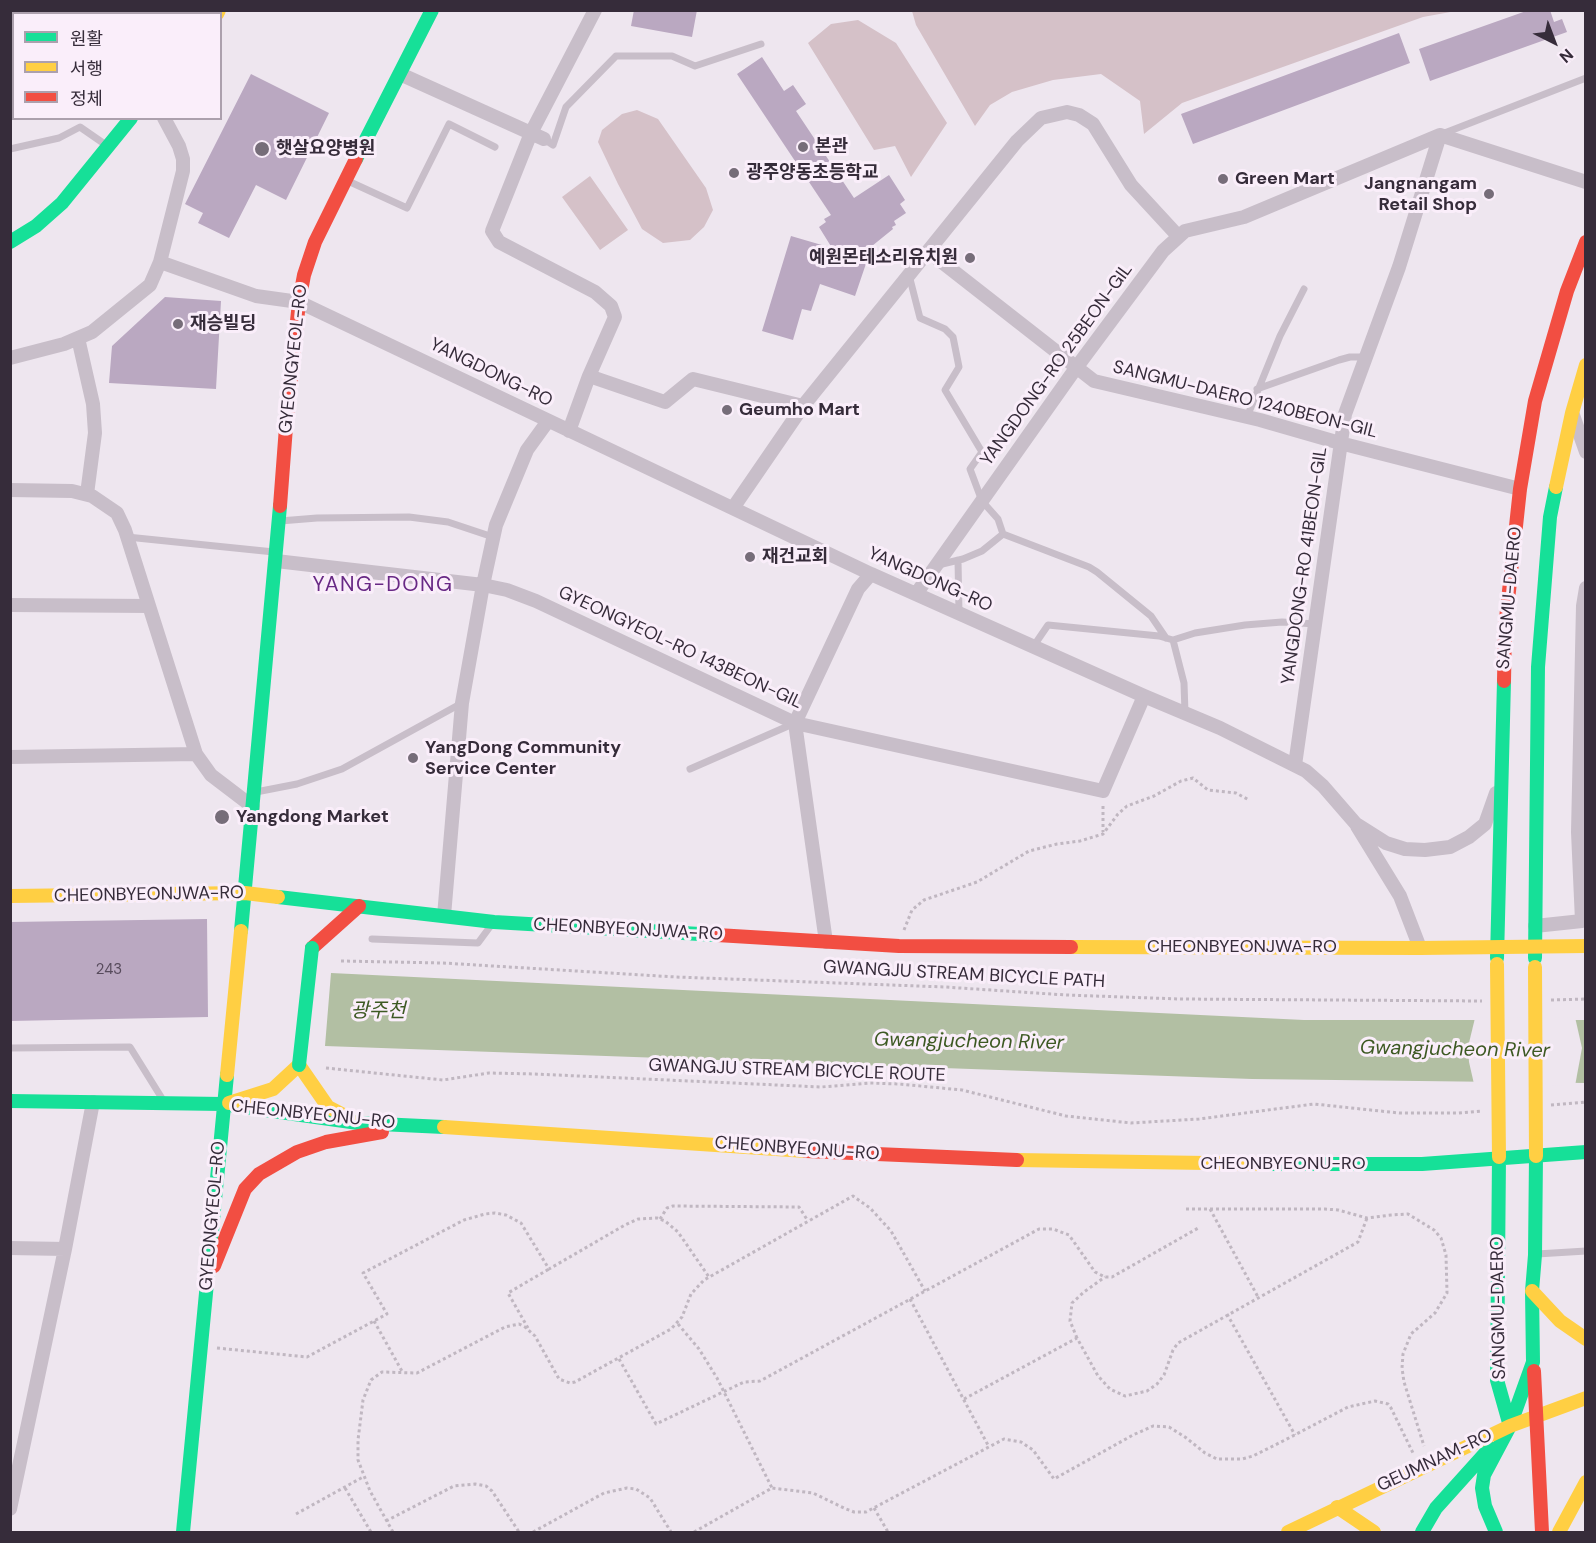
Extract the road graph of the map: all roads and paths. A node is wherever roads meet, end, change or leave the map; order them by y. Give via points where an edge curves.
1 (432, 10) edge
2 (595, 10) edge
3 (761, 44) dead end
4 (400, 74) junction
5 (1586, 78) edge
6 (129, 120) edge
7 (165, 120) edge
8 (1440, 135) junction
9 (538, 136) junction
10 (108, 146) junction
11 (495, 147) dead end
12 (10, 149) edge
13 (345, 180) junction
14 (1586, 182) edge
15 (1178, 236) junction
16 (10, 242) edge
17 (1586, 242) edge
18 (929, 252) junction
19 (160, 262) junction
20 (909, 275) junction
21 (1304, 289) dead end
22 (299, 302) junction
23 (78, 338) junction
24 (1366, 357) junction
25 (10, 358) edge
26 (1586, 365) edge
27 (1076, 368) junction
28 (589, 376) junction
29 (1257, 389) junction
30 (803, 406) junction
31 (1572, 413) junction
32 (1247, 417) junction
33 (548, 421) junction
34 (569, 431) junction
35 (1340, 443) junction
36 (1586, 452) edge
37 (1520, 489) junction
38 (10, 490) edge
39 (87, 495) junction
40 (982, 501) junction
41 (733, 508) junction
42 (279, 521) junction
43 (1003, 534) junction
44 (127, 537) junction
45 (493, 537) junction
46 (276, 557) junction
47 (958, 560) junction
48 (937, 565) junction
49 (871, 574) junction
50 (483, 585) junction
51 (1586, 588) edge
52 (916, 594) junction
53 (10, 605) edge
54 (149, 606) junction
55 (1584, 606) edge
56 (958, 613) junction
57 (1316, 624) junction
58 (1170, 639) junction
59 (1033, 646) junction
60 (1143, 696) junction
61 (462, 703) junction
62 (1185, 713) junction
63 (795, 723) junction
64 (196, 754) junction
65 (10, 757) edge
66 (1295, 765) junction
67 (690, 769) dead end
68 (1502, 774) junction
69 (1103, 791) junction
70 (254, 800) junction
71 (1249, 800) dead end
72 (1356, 824) junction
73 (1103, 834) junction
74 (245, 893) junction
75 (10, 896) edge
76 (359, 906) junction
77 (444, 916) junction
78 (494, 922) junction
79 (1534, 926) junction
80 (372, 939) dead end
81 (826, 942) junction
82 (899, 946) junction
83 (1499, 946) junction
84 (1535, 946) junction
85 (1586, 946) edge
86 (1420, 948) junction
87 (341, 960) dead end
88 (1586, 999) edge
89 (1541, 1000) dead end
90 (1486, 1001) dead end
91 (10, 1048) edge
92 (299, 1065) junction
93 (326, 1068) dead end
94 (10, 1101) edge
95 (93, 1102) junction
96 (164, 1102) junction
97 (1586, 1102) edge
98 (223, 1104) junction
99 (1550, 1105) dead end
100 (1493, 1110) dead end
101 (358, 1123) junction
102 (417, 1125) junction
103 (1586, 1152) edge
104 (1536, 1156) junction
105 (1499, 1157) junction
106 (1186, 1209) dead end
107 (1210, 1209) junction
108 (1367, 1218) junction
109 (660, 1219) junction
110 (808, 1221) junction
111 (1200, 1227) dead end
112 (10, 1248) edge
113 (65, 1249) junction
114 (1586, 1251) edge
115 (1535, 1255) junction
116 (549, 1269) junction
117 (709, 1277) junction
118 (1105, 1277) junction
119 (206, 1285) junction
120 (925, 1291) junction
121 (1532, 1291) junction
122 (1258, 1297) junction
123 (910, 1299) junction
124 (1227, 1314) junction
125 (374, 1321) junction
126 (678, 1324) junction
127 (529, 1330) junction
128 (1077, 1338) junction
129 (1586, 1339) edge
130 (200, 1346) junction
131 (619, 1359) junction
132 (1533, 1362) junction
133 (403, 1373) junction
134 (724, 1391) junction
135 (964, 1398) junction
136 (1586, 1398) edge
137 (1537, 1416) junction
138 (1510, 1426) junction
139 (1295, 1435) junction
140 (989, 1447) junction
141 (1425, 1466) junction
142 (363, 1477) junction
143 (1586, 1482) edge
144 (344, 1487) junction
145 (772, 1488) junction
146 (1337, 1507) junction
147 (874, 1508) junction
148 (10, 1509) edge
149 (296, 1514) dead end
150 (386, 1521) junction
151 (183, 1533) edge
152 (371, 1533) edge
153 (393, 1533) edge
154 (519, 1533) edge
155 (533, 1533) edge
156 (671, 1533) edge
157 (694, 1533) edge
158 (888, 1533) edge
159 (1288, 1533) edge
160 (1374, 1533) edge
161 (1422, 1533) edge
162 (1496, 1533) edge
163 (1542, 1533) edge
164 (1559, 1533) edge

1 - 4 street, GYEONGYEOL-RO
2 - 9 street
3 - 9 lane via 695,66 672,56 616,56 566,107 553,144
4 - 9 street
4 - 13 street, GYEONGYEOL-RO
5 - 8 lane
6 - 10 street
7 - 19 street via 179,146 183,171
8 - 14 street
8 - 15 street via 1244,217
8 - 24 street, YANGDONG-RO 41BEON-GIL
9 - 28 street via 492,231 499,242 595,292 611,306 615,317
10 - 12 lane via 80,127 59,138
10 - 16 street via 62,202 36,226
11 - 13 lane via 448,124 407,208
13 - 22 street, GYEONGYEOL-RO via 308,261
15 - 18 street via 1131,184 1093,124 1079,115 1061,112 1034,123
15 - 27 street, YANGDONG-RO 25BEON-GIL
17 - 37 street, SANGMU-DAERO via 1567,291 1535,401
18 - 20 street
18 - 27 street, SANGMU-DAERO 1240BEON-GIL
19 - 22 street, YANGDONG-RO via 256,296
19 - 23 street via 150,285 92,332
20 - 30 street
20 - 40 lane via 921,318 953,337 959,367 945,390 982,452 970,469
21 - 29 lane
22 - 33 street, YANGDONG-RO
22 - 42 street, GYEONGYEOL-RO
23 - 25 street
23 - 39 street via 95,433
24 - 29 lane via 1339,360
24 - 35 street, YANGDONG-RO 41BEON-GIL via 1345,414
26 - 31 street, SANGMU-DAERO
27 - 32 street, SANGMU-DAERO 1240BEON-GIL via 1094,381
27 - 40 street, YANGDONG-RO 25BEON-GIL
28 - 30 street via 665,402 693,379
28 - 34 street
29 - 32 lane
30 - 41 street
31 - 36 street
31 - 79 street, SANGMU-DAERO via 1550,517 1538,667
32 - 35 street, SANGMU-DAERO 1240BEON-GIL
33 - 34 street, YANGDONG-RO
33 - 45 street via 527,450
34 - 41 street, YANGDONG-RO
35 - 37 street, SANGMU-DAERO 1240BEON-GIL
35 - 57 street, YANGDONG-RO 41BEON-GIL
37 - 68 street, SANGMU-DAERO via 1505,628
38 - 39 street via 72,490
39 - 44 street via 117,513
40 - 43 lane via 998,519
40 - 48 street, YANGDONG-RO 25BEON-GIL
41 - 49 street, YANGDONG-RO
42 - 45 lane via 409,517 448,522
42 - 46 street, GYEONGYEOL-RO
43 - 47 lane via 982,551
43 - 58 lane via 1097,572 1151,616
44 - 46 lane
44 - 54 street
45 - 50 street
46 - 50 street, GYEONGYEOL-RO 143BEON-GIL
46 - 70 street, GYEONGYEOL-RO
47 - 48 lane
47 - 56 lane
48 - 52 street, YANGDONG-RO 25BEON-GIL
49 - 52 street, YANGDONG-RO
49 - 63 street via 858,589
50 - 61 street
50 - 63 street, GYEONGYEOL-RO 143BEON-GIL via 536,601
51 - 55 street
52 - 56 street, YANGDONG-RO
53 - 54 street
54 - 64 street
55 - 79 street via 1578,832 1582,921
56 - 59 street, YANGDONG-RO
57 - 58 lane via 1245,625
57 - 66 street, YANGDONG-RO 41BEON-GIL
58 - 59 lane via 1048,626
58 - 62 lane via 1184,683
59 - 60 street, YANGDONG-RO
60 - 62 street, YANGDONG-RO
60 - 69 street
61 - 70 lane via 342,769
61 - 77 street
62 - 66 street, YANGDONG-RO
63 - 67 lane
63 - 69 street, GYEONGYEOL-RO 143BEON-GIL
63 - 81 street
64 - 65 street
64 - 70 street via 211,775
66 - 72 street, YANGDONG-RO via 1315,779
68 - 72 street, YANGDONG-RO via 1485,824 1450,847 1405,849 1386,843
68 - 83 street, SANGMU-DAERO
69 - 73 path
70 - 74 street, GYEONGYEOL-RO
71 - 73 path via 1236,793 1208,790 1193,778 1127,806
72 - 86 street via 1400,896
73 - 82 path via 1029,851 977,882 924,900 912,910
74 - 75 street, CHEONBYEONJWA-RO
74 - 76 street, CHEONBYEONJWA-RO
74 - 98 street, GYEONGYEOL-RO, bridge
76 - 77 street, CHEONBYEONJWA-RO
76 - 92 street, bridge via 312,948
77 - 78 street, CHEONBYEONJWA-RO
78 - 80 lane via 478,943
78 - 81 street, CHEONBYEONJWA-RO
79 - 84 street, SANGMU-DAERO
81 - 82 street, CHEONBYEONJWA-RO
82 - 86 street, CHEONBYEONJWA-RO
83 - 84 street, CHEONBYEONJWA-RO
83 - 86 street, CHEONBYEONJWA-RO
83 - 105 street, SANGMU-DAERO, bridge
84 - 85 street, CHEONBYEONJWA-RO
84 - 104 street, SANGMU-DAERO, bridge
87 - 90 path, GWANGJU STREAM BICYCLE PATH via 1066,995
88 - 89 path
91 - 96 lane via 130,1047
92 - 98 street via 273,1089
92 - 101 street via 328,1107
93 - 100 path, GWANGJU STREAM BICYCLE ROUTE via 442,1080 489,1073 821,1087 898,1084 962,1090 1066,1116 1131,1123 1200,1119 1314,1104 1399,1113
94 - 95 street, CHEONBYEONU-RO
95 - 96 street, CHEONBYEONU-RO
95 - 113 street
96 - 98 street, CHEONBYEONU-RO
97 - 99 path
98 - 101 street, CHEONBYEONU-RO
98 - 119 street, GYEONGYEOL-RO
101 - 102 street, CHEONBYEONU-RO
102 - 105 street, CHEONBYEONU-RO via 975,1159 1303,1165 1422,1164
102 - 119 street via 326,1142 297,1152 259,1174 245,1189
103 - 104 street, CHEONBYEONU-RO
104 - 105 street, CHEONBYEONU-RO
104 - 115 street, SANGMU-DAERO
105 - 138 street, SANGMU-DAERO via 1497,1380
106 - 107 path
107 - 108 path via 1325,1209
107 - 122 path
108 - 122 path via 1358,1242
108 - 141 path via 1408,1214 1428,1225 1444,1246 1448,1287 1445,1299 1411,1334 1403,1354 1404,1382
109 - 110 path via 673,1206 799,1207
109 - 116 path via 648,1217 625,1225
109 - 117 path via 678,1232
110 - 117 path
110 - 120 path via 853,1196 860,1199 891,1231
111 - 118 path via 1112,1277
112 - 113 street
113 - 148 street
114 - 115 lane
115 - 121 street, SANGMU-DAERO
116 - 125 path via 521,1223 495,1213 476,1215 363,1273 387,1314
116 - 127 path via 508,1293
117 - 126 path via 691,1294
118 - 120 path via 1095,1272 1069,1235 1046,1227
118 - 128 path via 1072,1303 1070,1321
119 - 130 street, GYEONGYEOL-RO
120 - 123 path
121 - 129 street, SANGMU-DAERO via 1560,1322
121 - 132 street, SANGMU-DAERO
122 - 124 path
123 - 134 path via 760,1381 744,1382
123 - 135 path
124 - 128 path via 1178,1343 1157,1384 1132,1395 1116,1393 1105,1384
124 - 139 path
125 - 130 path via 307,1357
125 - 133 path
126 - 131 path
126 - 134 path
127 - 131 path via 555,1375 564,1382 575,1382
127 - 133 path via 512,1324 423,1371
128 - 135 path
130 - 151 street, GYEONGYEOL-RO
131 - 134 path via 656,1424
132 - 137 street
132 - 138 street, SANGMU-DAERO
133 - 142 path via 382,1372 366,1389 358,1440
134 - 145 path
135 - 140 path
136 - 137 street, GEUMNAM-RO
137 - 138 street, GEUMNAM-RO
137 - 163 street
138 - 141 street, GEUMNAM-RO
138 - 161 street via 1437,1508
138 - 162 street via 1484,1475 1482,1488
139 - 140 path via 1253,1456 1227,1460 1205,1453 1169,1427 1154,1426 1054,1479 1039,1456 1021,1442 1004,1439
139 - 141 path via 1348,1407 1382,1402 1391,1408
140 - 147 path
141 - 146 street, GEUMNAM-RO
142 - 144 path
142 - 150 path
143 - 164 street
144 - 149 path
144 - 152 path
145 - 147 path via 813,1493 854,1512
145 - 157 path
146 - 159 street, GEUMNAM-RO
146 - 160 street
147 - 158 path
150 - 153 path
150 - 154 path via 454,1486 475,1484 492,1491
155 - 156 path via 604,1493 627,1488 650,1498

